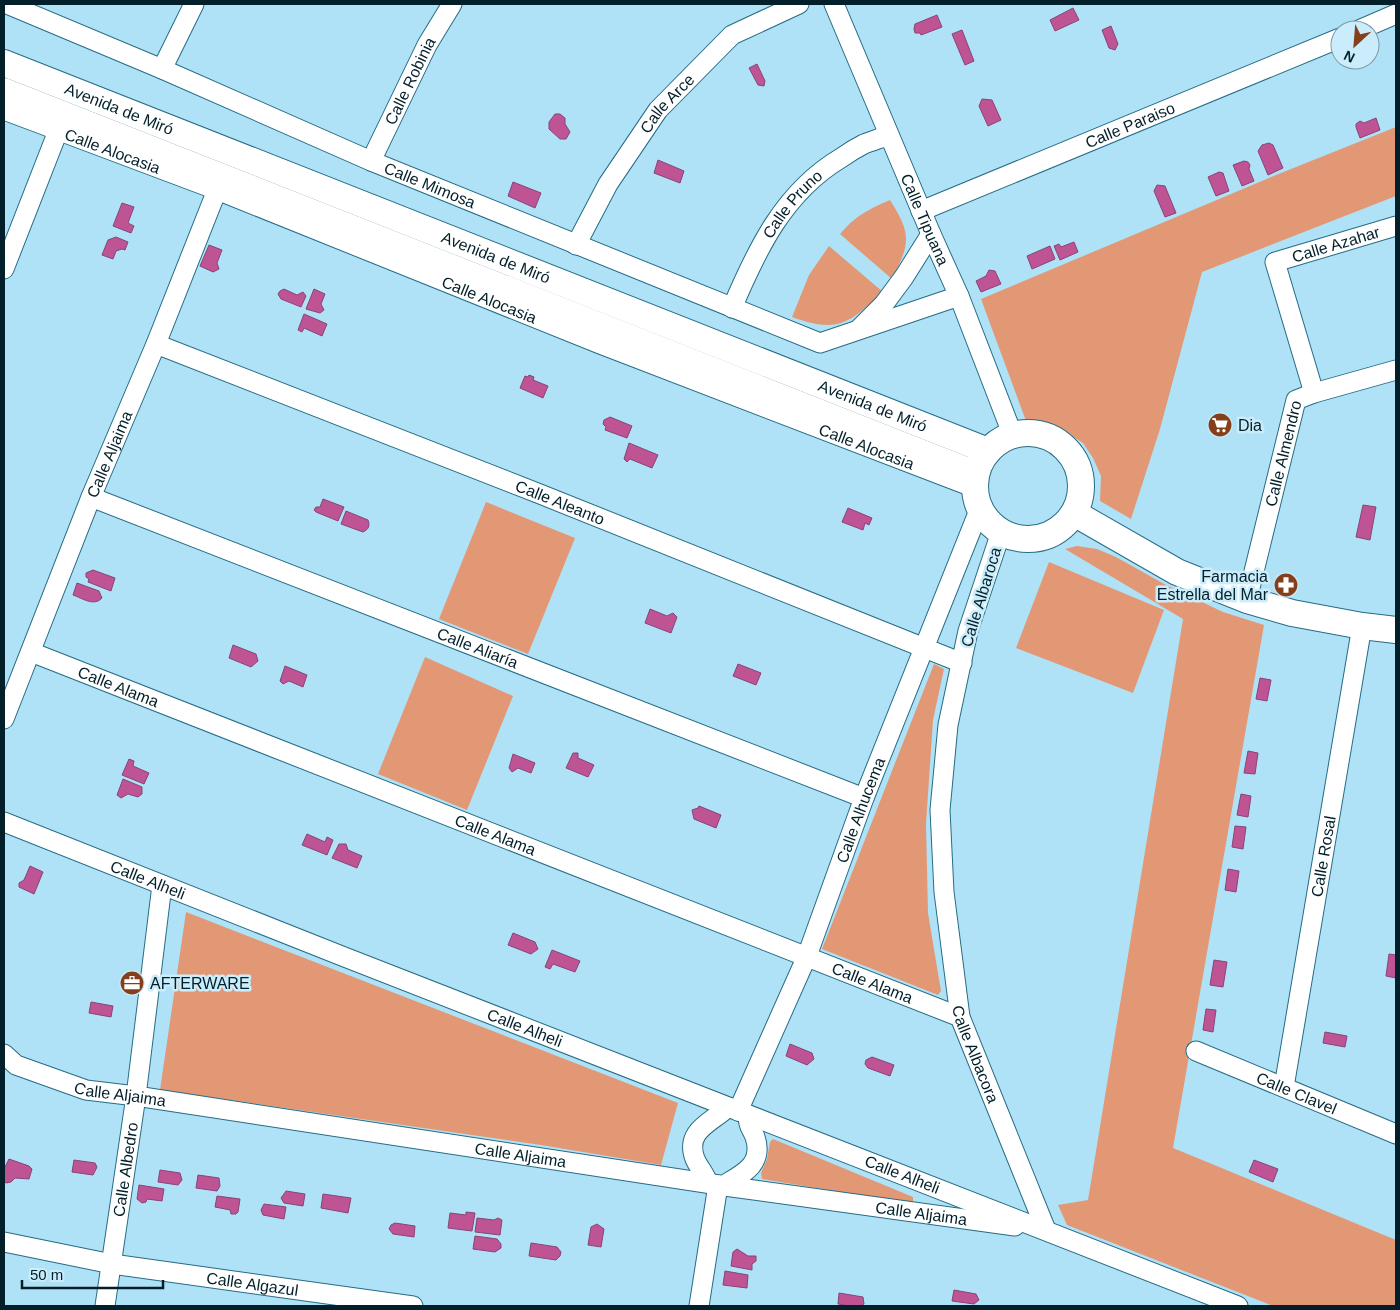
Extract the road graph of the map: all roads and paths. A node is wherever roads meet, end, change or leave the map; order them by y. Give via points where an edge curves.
1 (7, 4) edge
2 (194, 4) edge
3 (452, 4) edge
4 (800, 4) edge
5 (834, 4) edge
6 (1396, 14) edge
7 (1380, 21) edge
8 (1330, 42) edge
9 (4, 63) edge
10 (162, 69) junction
11 (4, 90) edge
12 (4, 110) edge
13 (58, 131) junction
14 (889, 135) junction
15 (371, 161) junction
16 (217, 190) junction
17 (921, 211) junction
18 (1396, 226) edge
19 (931, 234) junction
20 (576, 245) junction
21 (1275, 262) joint
22 (4, 269) edge
23 (959, 296) junction
24 (732, 308) junction
25 (856, 331) junction
26 (156, 344) junction
27 (1396, 370) edge
28 (1314, 393) junction
29 (1013, 436) junction
30 (980, 480) junction
31 (91, 497) junction
32 (1074, 513) junction
33 (1001, 532) junction
34 (1247, 600) junction
35 (1362, 626) junction
36 (1396, 630) edge
37 (925, 647) junction
38 (31, 652) junction
39 (962, 663) junction
40 (4, 719) edge
41 (864, 798) junction
42 (4, 822) edge
43 (162, 886) junction
44 (806, 956) junction
45 (960, 1016) junction
46 (1196, 1051) dead end
47 (4, 1054) edge
48 (1284, 1087) junction
49 (136, 1096) junction
50 (738, 1111) junction
51 (1396, 1134) edge
52 (717, 1184) junction
53 (1046, 1230) junction
54 (4, 1242) edge
55 (112, 1264) junction
56 (105, 1306) edge
57 (413, 1306) edge
58 (699, 1306) edge
59 (1238, 1306) edge

1 - 10 street, Calle Mimosa
2 - 10 street
3 - 15 street, Calle Robinia via 427,45
4 - 20 street, Calle Arce via 732,35 658,110 608,184
5 - 14 street, Calle Tipuana
6 - 7 street
8 - 17 street, Calle Paraiso
9 - 30 main road, Avenida de Miró
10 - 15 street, Calle Mimosa
11 - 30 main road, Avenida de Miró
12 - 13 street, Calle Alocasia
13 - 16 street, Calle Alocasia
13 - 22 street
14 - 17 street, Calle Tipuana
14 - 24 street, Calle Pruno via 862,145 829,165 797,193 774,222 757,252
15 - 20 street, Calle Mimosa
16 - 26 street, Calle Aljaima
16 - 30 street, Calle Alocasia via 609,347
17 - 19 street, Calle Tipuana
18 - 21 street, Calle Azahar
19 - 23 street, Calle Tipuana
19 - 25 street, Calle Mimosa via 884,304
20 - 24 street, Calle Mimosa
21 - 28 street, Calle Almendro
23 - 25 street, Calle Mimosa
23 - 29 street, Calle Tipuana
24 - 25 street, Calle Mimosa via 820,343
26 - 31 street, Calle Aljaima
26 - 37 street, Calle Aleanto
27 - 28 street
28 - 34 street, Calle Almendro via 1296,400
29 - 30 main road via 1002,440
29 - 32 main road via 1036,434 1052,439 1066,449 1076,463 1081,480 1080,497
30 - 33 main road via 989,522
30 - 37 street, Calle Alhucema
31 - 38 street, Calle Aljaima
31 - 41 street, Calle Aliaría
32 - 33 main road via 1064,526 1050,535 1033,539
32 - 34 main road via 1177,572
33 - 39 street, Calle Albaroca via 968,631
34 - 35 main road via 1292,613
35 - 36 main road
35 - 48 street, Calle Rosal
37 - 39 street, Calle Aleanto
37 - 41 street, Calle Alhucema
38 - 40 street, Calle Aljaima
38 - 44 street, Calle Alama
39 - 45 street, Calle Albacora via 948,725 940,810 944,892
41 - 44 street, Calle Alhucema
42 - 43 street, Calle Alheli
43 - 49 street, Calle Albedro
43 - 50 street, Calle Alheli
44 - 45 street, Calle Alama
44 - 50 street, Calle Alhucema
45 - 53 street, Calle Albacora
46 - 48 street, Calle Clavel
47 - 49 street, Calle Aljaima via 16,1065 86,1090
48 - 51 street, Calle Clavel
49 - 52 street, Calle Aljaima
49 - 55 street, Calle Albedro
50 - 52 street via 754,1134 756,1156 745,1174
50 - 52 street via 709,1120 694,1140 694,1156 698,1165
50 - 53 street, Calle Alheli
52 - 53 street, Calle Aljaima
52 - 58 street
53 - 59 street
54 - 55 street, Calle Algazul
55 - 56 street, Calle Albedro
55 - 57 street, Calle Algazul

